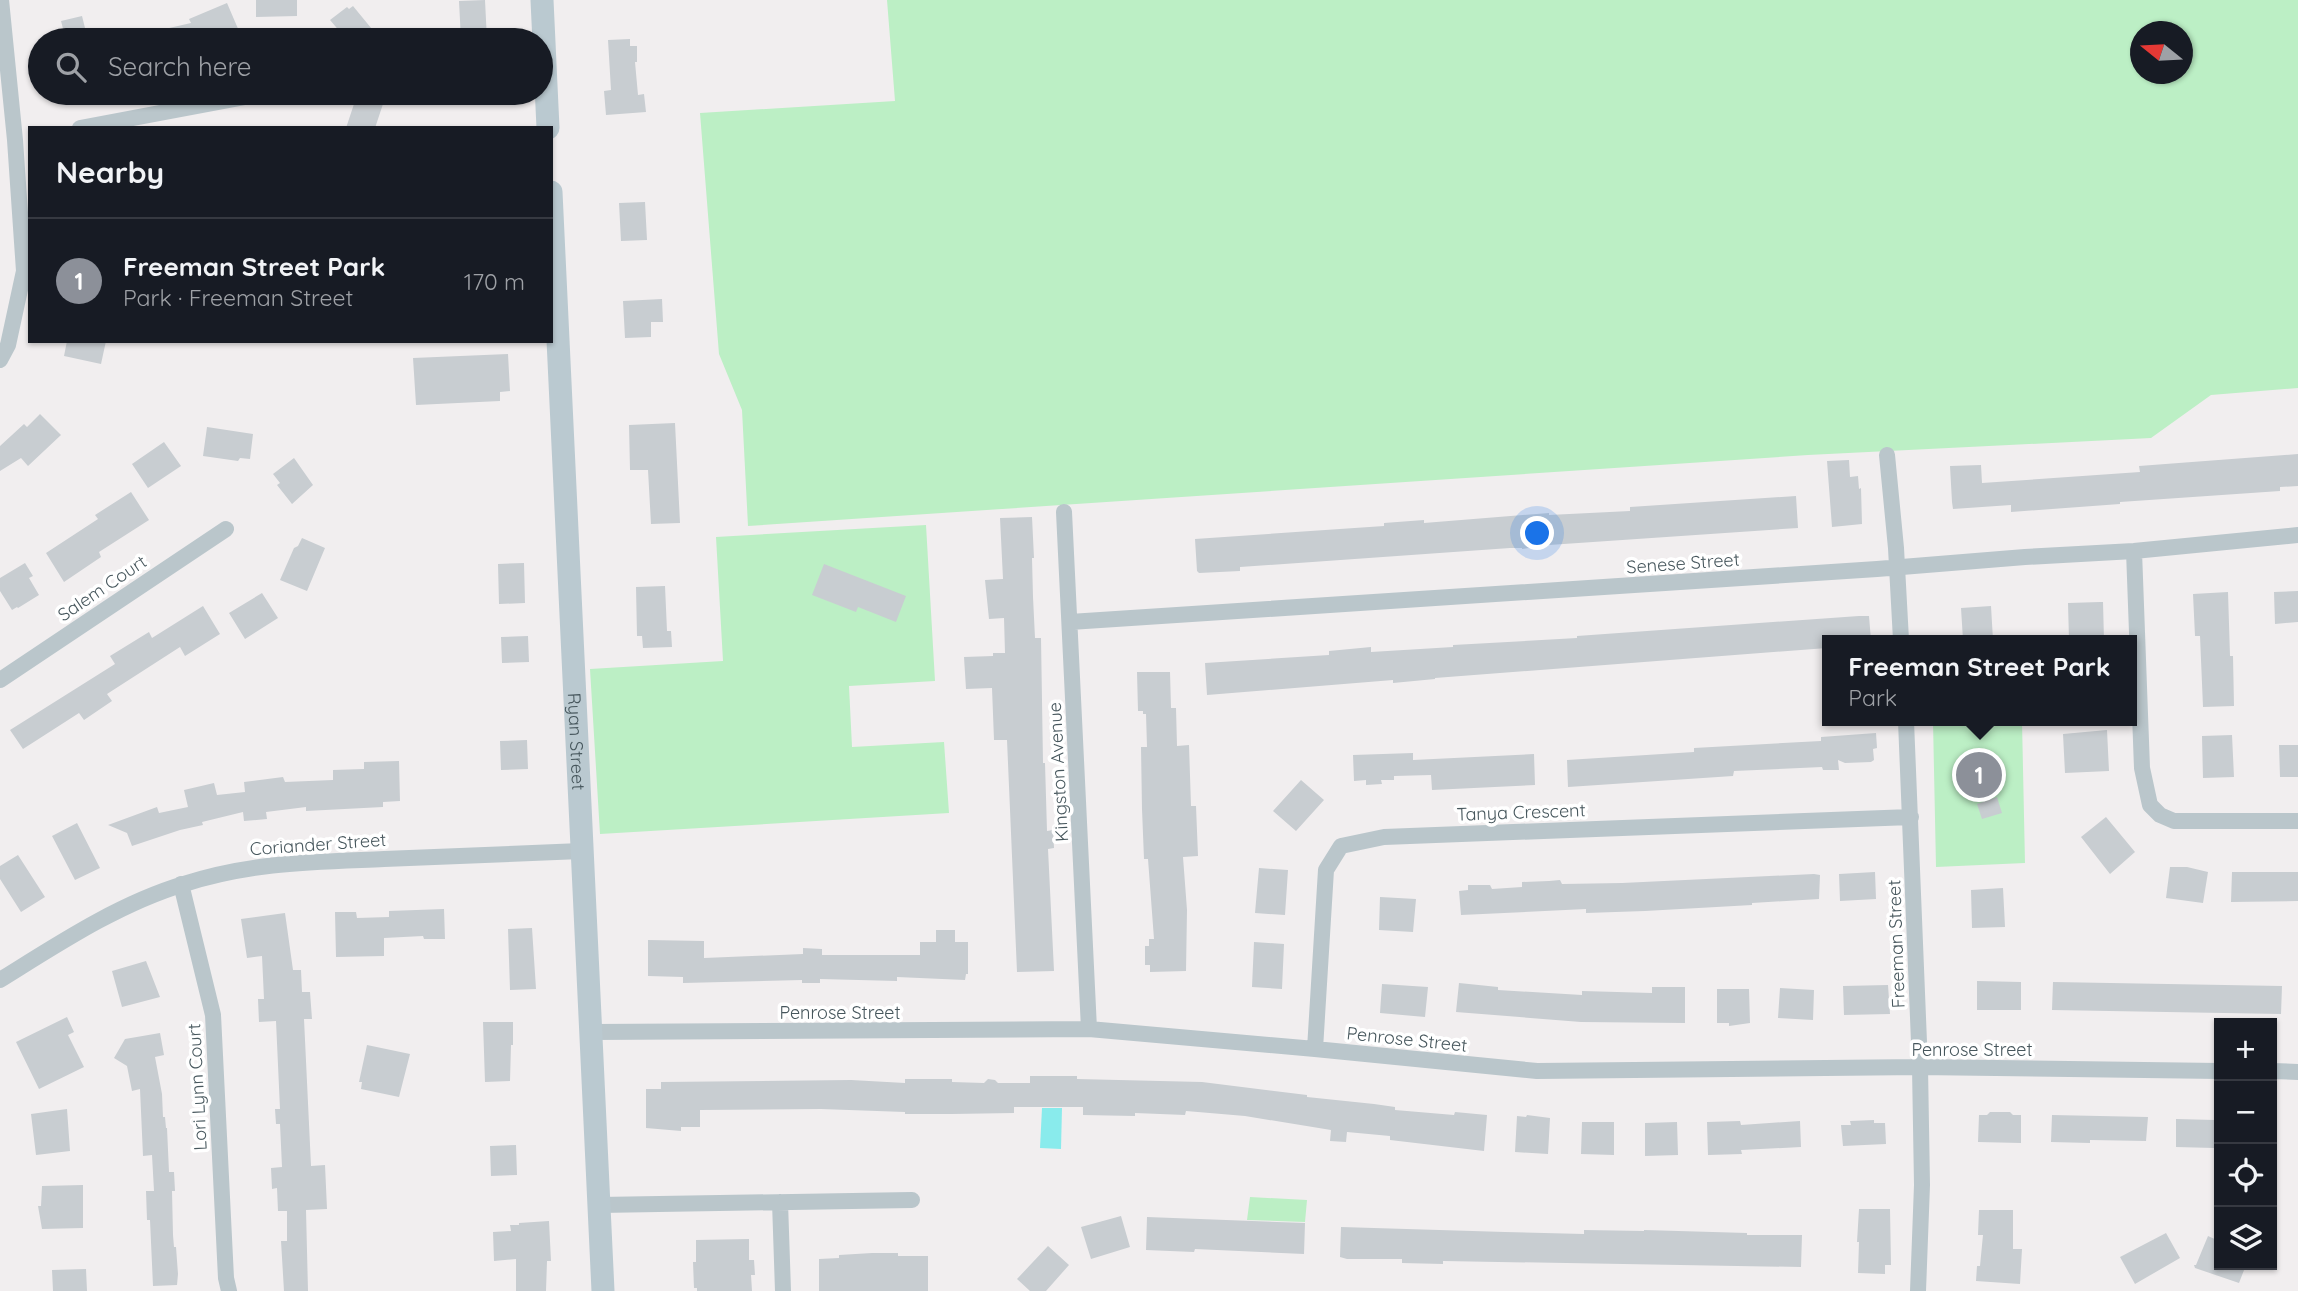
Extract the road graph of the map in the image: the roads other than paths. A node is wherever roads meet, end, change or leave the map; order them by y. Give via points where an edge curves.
1 (1, 0) edge
2 (542, 0) edge
3 (543, 28) edge
4 (203, 105) edge
5 (547, 105) edge
6 (91, 126) edge
7 (548, 126) edge
8 (22, 139) edge
9 (553, 236) edge
10 (0, 360) edge
11 (1887, 456) dead end
12 (1064, 512) dead end
13 (226, 529) dead end
14 (2298, 535) edge
15 (2134, 551) junction
16 (1898, 568) junction
17 (1070, 622) junction
18 (1901, 635) edge
19 (0, 680) edge
20 (1906, 726) edge
21 (1911, 817) junction
22 (2298, 821) edge
23 (581, 851) junction
24 (181, 884) junction
25 (0, 980) edge
26 (1090, 1029) junction
27 (592, 1032) junction
28 (1315, 1049) junction
29 (1920, 1068) junction
30 (2214, 1071) edge
31 (2277, 1071) edge
32 (2298, 1072) edge
33 (912, 1200) dead end
34 (780, 1202) junction
35 (599, 1206) junction
36 (229, 1291) edge
37 (603, 1291) edge
38 (783, 1291) edge
39 (1918, 1291) edge

1 - 8 street
2 - 3 street
4 - 6 street
5 - 7 street
8 - 10 street via 24,271 8,345
9 - 23 street, Ryan Street
11 - 16 street
12 - 17 street, Kingston Avenue
13 - 19 street, Salem Court
14 - 15 street, Senese Street
15 - 16 street, Senese Street
15 - 22 street via 2142,768 2150,804 2174,821
16 - 17 street, Senese Street
16 - 18 street
17 - 26 street, Kingston Avenue
20 - 21 street, Freeman Street
21 - 28 street, Tanya Crescent via 1384,837 1341,846 1326,870
21 - 29 street, Freeman Street
23 - 24 street, Coriander Street via 290,863 235,870
23 - 27 street, Ryan Street
24 - 25 street, Coriander Street via 118,911
24 - 36 street, Lori Lynn Court via 213,1015
26 - 27 street, Penrose Street
26 - 28 street, Penrose Street
27 - 35 street, Ryan Street
28 - 29 street, Penrose Street via 1536,1072
29 - 30 street, Penrose Street
29 - 39 street, Freeman Street
31 - 32 street
33 - 34 street
34 - 35 street
34 - 38 street
35 - 37 street, Ryan Street

